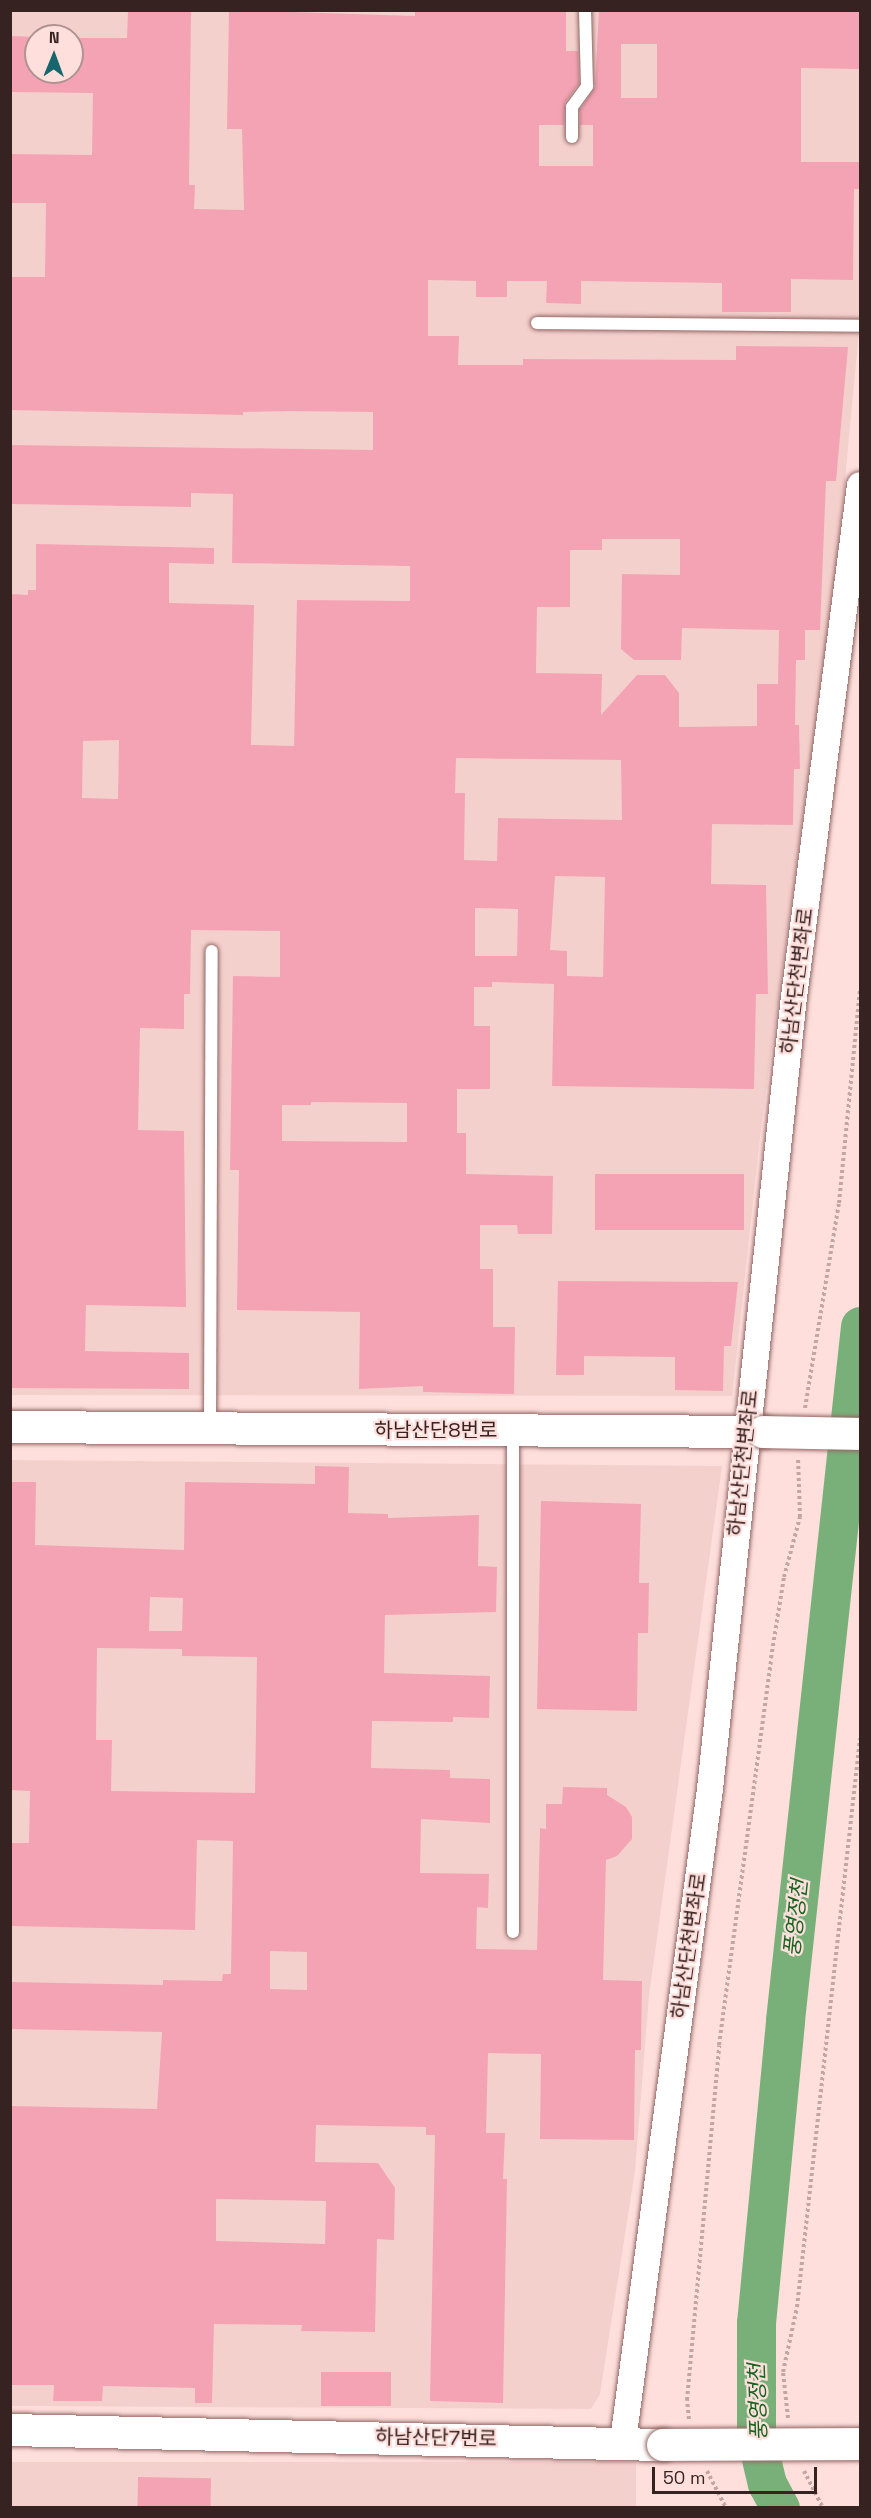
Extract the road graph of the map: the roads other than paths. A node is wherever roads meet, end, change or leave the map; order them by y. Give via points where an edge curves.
1 (585, 10) edge
2 (572, 137) dead end
3 (537, 323) dead end
4 (861, 326) edge
5 (861, 485) edge
6 (212, 951) dead end
7 (10, 1427) edge
8 (210, 1428) junction
9 (513, 1430) junction
10 (754, 1432) junction
11 (861, 1434) edge
12 (513, 1932) dead end
13 (10, 2430) edge
14 (623, 2441) junction
15 (861, 2444) edge

1 - 2 lane via 587,86 572,107
3 - 4 lane
5 - 10 street, 하남산단천변좌로 via 794,997
6 - 8 lane
7 - 8 street, 하남산단8번로
8 - 9 street, 하남산단8번로
9 - 10 street, 하남산단8번로
9 - 12 lane
10 - 11 street, 하남산단8번로, bridge
10 - 14 street, 하남산단천변좌로
13 - 14 street, 하남산단7번로
14 - 15 street, 하남산단7번로, bridge via 663,2445

